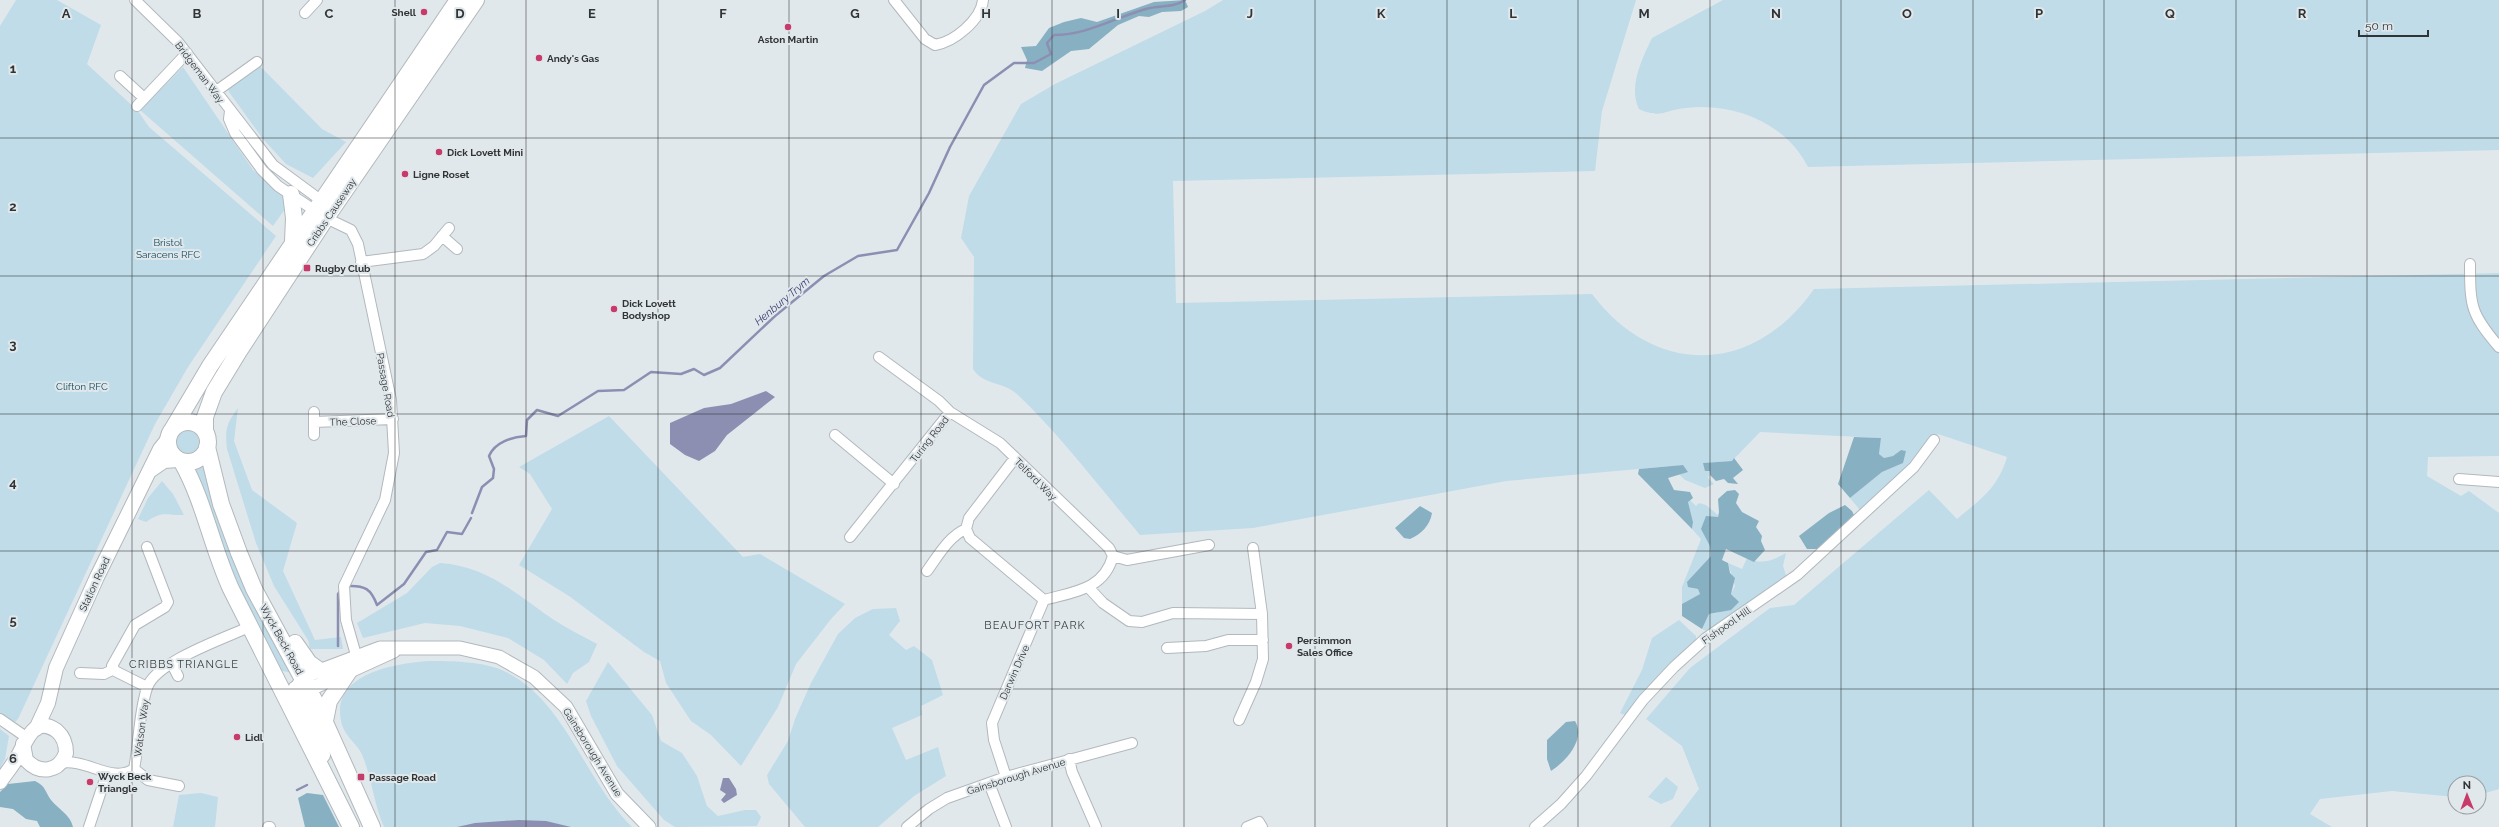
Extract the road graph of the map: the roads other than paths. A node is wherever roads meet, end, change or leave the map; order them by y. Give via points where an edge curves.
1 (134, 0) edge
2 (317, 0) edge
3 (458, 0) edge
4 (476, 0) edge
5 (894, 0) edge
6 (983, 0) edge
7 (306, 13) dead end
8 (187, 54) junction
9 (257, 62) dead end
10 (120, 76) dead end
11 (215, 92) junction
12 (230, 111) junction
13 (315, 206) junction
14 (449, 228) dead end
15 (442, 236) junction
16 (293, 242) junction
17 (457, 249) dead end
18 (361, 262) junction
19 (2470, 264) dead end
20 (2499, 347) edge
21 (879, 357) dead end
22 (950, 412) junction
23 (393, 419) junction
24 (170, 435) junction
25 (314, 435) dead end
26 (835, 435) dead end
27 (206, 439) junction
28 (1934, 440) dead end
29 (1015, 458) junction
30 (180, 461) junction
31 (151, 470) junction
32 (2459, 479) dead end
33 (2499, 482) edge
34 (894, 484) junction
35 (966, 530) junction
36 (850, 537) dead end
37 (1209, 545) dead end
38 (147, 547) dead end
39 (1253, 548) dead end
40 (1113, 556) junction
41 (927, 571) dead end
42 (1089, 588) junction
43 (259, 598) junction
44 (1044, 600) junction
45 (1262, 614) junction
46 (250, 627) junction
47 (1263, 640) junction
48 (1167, 648) dead end
49 (400, 649) junction
50 (356, 655) junction
51 (172, 664) junction
52 (114, 669) junction
53 (320, 670) junction
54 (349, 671) junction
55 (80, 673) dead end
56 (178, 676) dead end
57 (297, 686) junction
58 (147, 687) junction
59 (48, 703) junction
60 (0, 719) edge
61 (1238, 720) dead end
62 (325, 721) junction
63 (55, 730) junction
64 (28, 736) junction
65 (1132, 743) dead end
66 (66, 747) junction
67 (1069, 759) junction
68 (81, 762) junction
69 (60, 763) junction
70 (32, 766) junction
71 (134, 769) junction
72 (107, 772) junction
73 (3, 777) edge
74 (1006, 777) junction
75 (989, 783) junction
76 (179, 786) dead end
77 (1260, 825) edge
78 (89, 827) edge
79 (351, 827) edge
80 (372, 827) edge
81 (649, 827) edge
82 (907, 827) edge
83 (1006, 827) edge
84 (1096, 827) edge
85 (1247, 827) edge
86 (1535, 827) edge

1 - 8 street, Bridgeman Way
2 - 7 street
3 - 13 main road, Cribbs Causeway via 382,114
4 - 13 main road, Cribbs Causeway
5 - 6 street via 924,39 935,45 951,39 978,16
8 - 10 street via 141,102
8 - 11 street, Bridgeman Way
9 - 11 street
11 - 12 street, Bridgeman Way
12 - 13 street, Bridgeman Way via 233,111 273,165
12 - 13 street, Bridgeman Way via 229,119 235,133 262,170
13 - 16 main road, Cribbs Causeway
13 - 16 main road, Cribbs Causeway via 294,218
13 - 18 street, Passage Road via 355,234
13 - 27 main road, Cribbs Causeway via 214,392 205,417
14 - 15 street
15 - 17 street
15 - 18 street via 423,254
16 - 24 main road, Cribbs Causeway via 210,366
18 - 23 street, Passage Road
19 - 20 street via 2473,311 2484,330
21 - 22 street, Turing Road
22 - 29 street, Telford Way via 1000,443
22 - 34 street, Turing Road
23 - 25 street, The Close via 314,417
23 - 50 street, Passage Road via 393,465 384,500 344,590 346,620
24 - 27 main road via 176,426 189,422 195,424
24 - 30 main road via 170,452
24 - 31 main road, Station Road via 160,448
26 - 34 street
27 - 30 main road via 201,458 188,462
27 - 43 main road, Wyck Beck Road via 215,484 229,530
28 - 86 street, Fishpool Hill via 1914,467 1797,575 1706,638 1674,667 1643,700 1586,776
29 - 35 street via 969,518
29 - 40 street, Telford Way via 1109,548
30 - 31 main road via 164,461
30 - 46 main road, Wyck Beck Road via 190,476 219,564
31 - 59 main road, Station Road via 56,668
32 - 33 street
34 - 36 street, Turing Road
35 - 41 street via 958,532 950,540
35 - 44 street via 970,538
37 - 40 street via 1127,560
38 - 52 street via 168,602 165,608 135,625 115,659 112,666
39 - 45 street
40 - 42 street via 1110,565
42 - 44 street
42 - 45 street via 1129,621 1142,622 1173,613
43 - 53 main road via 309,663
43 - 57 main road, Wyck Beck Road
44 - 74 street, Darwin Drive via 992,723 994,740
45 - 47 street
46 - 51 street, Watson Way
46 - 57 main road, Wyck Beck Road
47 - 48 street via 1228,640 1206,646
47 - 61 street via 1263,659 1256,682
49 - 50 street, Gainsborough Avenue via 380,648
49 - 54 street, Gainsborough Avenue
49 - 81 street, Gainsborough Avenue via 443,647 481,651 505,660 534,677 566,707 617,794
50 - 53 street, Gainsborough Avenue
51 - 56 street
51 - 58 street, Watson Way via 153,676
52 - 55 street via 104,674
52 - 58 street
53 - 57 street, Gainsborough Avenue
54 - 57 street, Gainsborough Avenue via 317,686
54 - 62 main road via 329,700
57 - 62 main road, Wyck Beck Road
57 - 79 main road, Wyck Beck Road via 327,780
58 - 71 street, Watson Way
59 - 63 main road, Station Road
59 - 64 main road, Station Road
60 - 64 street
62 - 80 main road, Wyck Beck Road
63 - 64 main road via 43,727
63 - 66 main road, Station Road via 64,740
64 - 70 main road via 24,756
64 - 73 main road, Station Road
65 - 67 street, Gainsborough Avenue
66 - 68 street, Watson Way
66 - 69 main road
67 - 74 street, Gainsborough Avenue
67 - 84 street via 1072,772
68 - 69 street, Watson Way
68 - 72 street, Watson Way
69 - 70 main road, Station Road via 50,770
70 - 73 main road, Station Road
71 - 72 street, Watson Way via 126,774
71 - 76 street, Watson Way via 148,780
72 - 78 street
74 - 75 street, Gainsborough Avenue
75 - 82 street, Gainsborough Avenue via 939,802
75 - 83 street
77 - 85 street

